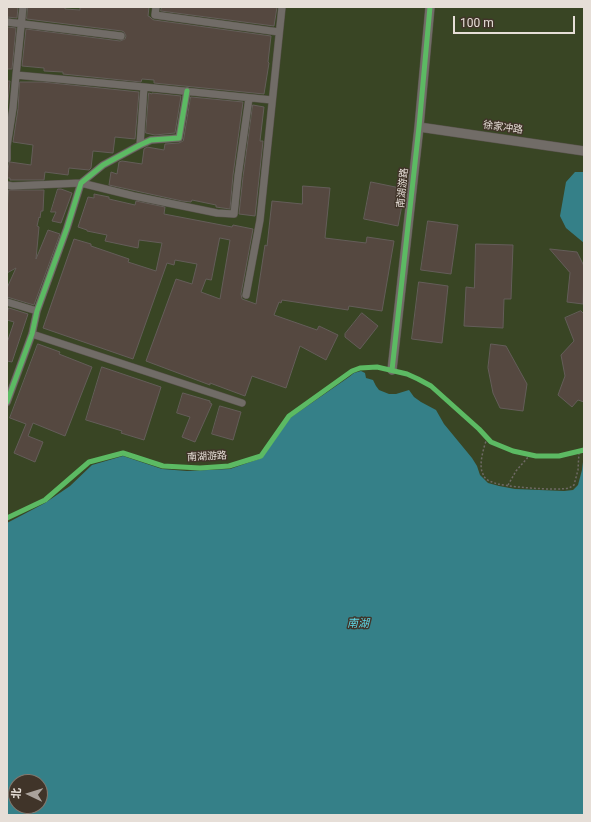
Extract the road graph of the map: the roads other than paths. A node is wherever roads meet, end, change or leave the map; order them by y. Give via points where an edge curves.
1 (23, 7) edge
2 (156, 7) edge
3 (282, 7) edge
4 (430, 7) edge
5 (7, 22) edge
6 (21, 24) junction
7 (280, 32) junction
8 (122, 36) dead end
9 (16, 76) junction
10 (144, 87) junction
11 (187, 92) junction
12 (249, 98) junction
13 (272, 100) junction
14 (419, 127) junction
15 (140, 145) junction
16 (584, 151) edge
17 (7, 158) edge
18 (81, 183) junction
19 (7, 185) edge
20 (246, 295) dead end
21 (7, 302) edge
22 (37, 311) junction
23 (32, 334) junction
24 (392, 370) dead end
25 (7, 402) edge
26 (242, 404) dead end

1 - 6 street
2 - 7 street via 156,15
3 - 7 street
4 - 14 street, 南湖游路
5 - 6 street
6 - 8 street
6 - 9 street
7 - 13 street
9 - 10 street
9 - 17 street
10 - 11 street
10 - 15 street
11 - 12 street
11 - 15 street via 179,138 151,140
12 - 13 street
12 - 18 street via 234,214 217,213
13 - 20 street via 260,220
14 - 16 street, 徐家冲路
14 - 24 street, 南湖游路
15 - 18 street via 103,165
18 - 19 street
18 - 22 street
21 - 22 street
22 - 23 street
23 - 25 street
23 - 26 street

